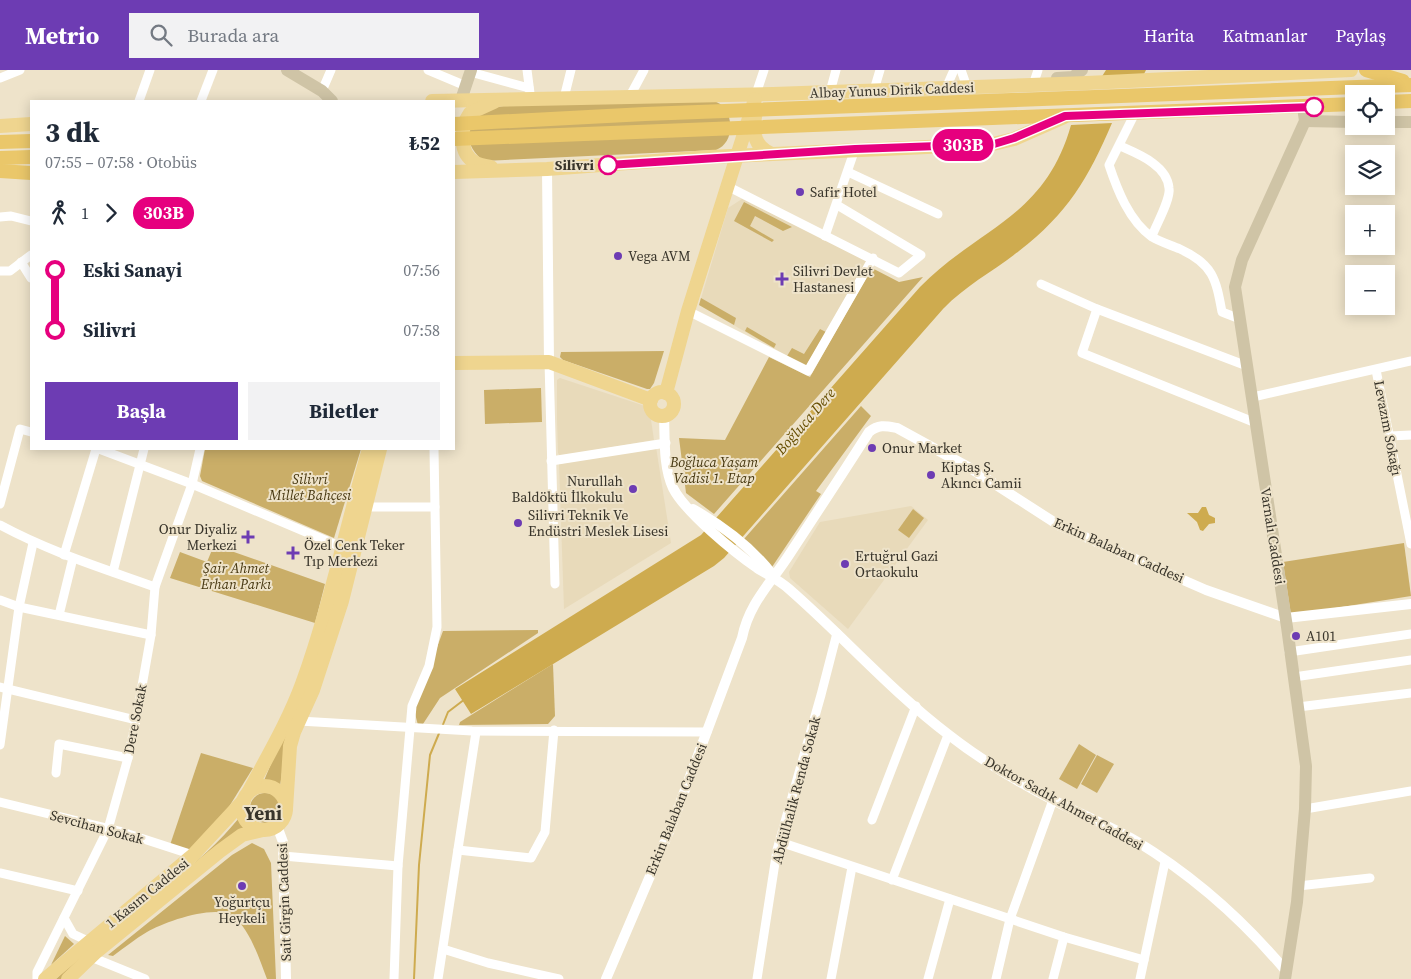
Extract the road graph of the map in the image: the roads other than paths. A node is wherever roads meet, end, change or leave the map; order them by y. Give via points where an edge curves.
1 (20, 70) edge
2 (150, 70) edge
3 (213, 70) edge
4 (287, 70) edge
5 (331, 70) edge
6 (428, 70) edge
7 (527, 70) edge
8 (572, 70) edge
9 (644, 70) edge
10 (764, 70) edge
11 (836, 70) edge
12 (880, 70) edge
13 (954, 70) edge
14 (961, 70) edge
15 (1038, 70) edge
16 (1328, 70) edge
17 (1351, 70) edge
18 (1366, 70) edge
19 (470, 71) edge
20 (1290, 71) edge
21 (1254, 72) edge
22 (1162, 74) edge
23 (1087, 76) edge
24 (0, 78) edge
25 (1411, 84) edge
26 (1033, 85) junction
27 (466, 86) junction
28 (968, 87) junction
29 (946, 88) junction
30 (874, 90) junction
31 (322, 91) junction
32 (830, 92) junction
33 (530, 93) junction
34 (756, 94) junction
35 (773, 94) junction
36 (713, 95) junction
37 (630, 96) junction
38 (564, 98) junction
39 (502, 99) junction
40 (139, 100) edge
41 (201, 100) edge
42 (331, 100) edge
43 (455, 100) edge
44 (461, 100) junction
45 (1411, 101) edge
46 (1395, 102) edge
47 (1345, 104) edge
48 (1303, 106) junction
49 (1128, 113) junction
50 (1070, 116) junction
51 (1305, 121) junction
52 (1345, 122) edge
53 (1395, 122) edge
54 (1411, 122) edge
55 (30, 124) edge
56 (455, 124) edge
57 (0, 126) edge
58 (455, 128) edge
59 (455, 139) edge
60 (30, 141) edge
61 (0, 142) edge
62 (1120, 146) junction
63 (855, 149) junction
64 (772, 154) junction
65 (736, 156) junction
66 (30, 157) edge
67 (709, 157) junction
68 (0, 158) edge
69 (547, 169) junction
70 (501, 170) junction
71 (0, 171) edge
72 (455, 172) edge
73 (848, 172) junction
74 (30, 174) edge
75 (30, 174) edge
76 (0, 178) edge
77 (727, 186) junction
78 (837, 205) junction
79 (938, 214) dead end
80 (0, 217) edge
81 (30, 221) edge
82 (825, 236) junction
83 (1152, 236) junction
84 (30, 256) edge
85 (873, 258) junction
86 (22, 262) junction
87 (0, 271) edge
88 (30, 276) edge
89 (1041, 284) dead end
90 (1097, 309) junction
91 (688, 311) junction
92 (1240, 319) junction
93 (1411, 361) edge
94 (549, 362) junction
95 (455, 363) edge
96 (1247, 366) junction
97 (1376, 370) junction
98 (666, 393) junction
99 (1253, 397) junction
100 (651, 400) junction
101 (664, 415) junction
102 (1256, 423) junction
103 (30, 432) edge
104 (1411, 434) edge
105 (1390, 436) junction
106 (666, 443) junction
107 (97, 450) edge
108 (100, 450) edge
109 (144, 450) edge
110 (200, 450) edge
111 (369, 450) edge
112 (380, 450) edge
113 (434, 450) edge
114 (551, 461) junction
115 (140, 465) junction
116 (192, 484) junction
117 (0, 504) edge
118 (434, 506) junction
119 (366, 507) junction
120 (1409, 524) edge
121 (0, 525) edge
122 (33, 543) junction
123 (1411, 544) edge
124 (341, 548) junction
125 (355, 552) junction
126 (69, 557) junction
127 (113, 572) junction
128 (774, 577) junction
129 (555, 584) dead end
130 (155, 587) junction
131 (0, 600) edge
132 (1411, 604) edge
133 (19, 607) junction
134 (58, 615) junction
135 (1286, 618) junction
136 (837, 633) junction
137 (1411, 634) edge
138 (152, 635) junction
139 (1289, 652) junction
140 (1411, 660) edge
141 (1294, 677) junction
142 (4, 687) edge
143 (1411, 693) edge
144 (916, 706) junction
145 (1298, 707) junction
146 (136, 720) junction
147 (299, 721) junction
148 (410, 729) junction
149 (554, 730) junction
150 (476, 732) junction
151 (707, 732) junction
152 (948, 735) junction
153 (0, 745) edge
154 (128, 758) junction
155 (56, 773) dead end
156 (1411, 791) edge
157 (246, 797) junction
158 (1053, 800) junction
159 (0, 802) edge
160 (286, 809) junction
161 (1305, 809) junction
162 (872, 820) dead end
163 (277, 826) junction
164 (108, 829) junction
165 (263, 830) junction
166 (780, 842) junction
167 (458, 850) junction
168 (193, 855) junction
169 (283, 856) junction
170 (1166, 862) junction
171 (398, 866) junction
172 (852, 867) junction
173 (0, 873) edge
174 (1370, 878) dead end
175 (892, 880) junction
176 (1298, 886) junction
177 (78, 890) junction
178 (950, 899) junction
179 (64, 918) junction
180 (1010, 919) junction
181 (1064, 937) junction
182 (88, 941) junction
183 (443, 949) junction
184 (91, 957) junction
185 (1144, 960) junction
186 (1285, 975) edge
187 (37, 979) edge
188 (45, 979) edge
189 (68, 979) edge
190 (145, 979) edge
191 (286, 979) edge
192 (394, 979) edge
193 (438, 979) edge
194 (559, 979) edge
195 (606, 979) edge
196 (757, 979) edge
197 (831, 979) edge
198 (928, 979) edge
199 (996, 979) edge
200 (1053, 979) edge
201 (1140, 979) edge

1 - 24 street
2 - 40 street
3 - 41 street
4 - 31 main road
5 - 31 street
6 - 27 street
7 - 33 street
8 - 38 street
9 - 37 street
10 - 34 street
11 - 32 street
12 - 30 street
13 - 29 street
14 - 28 street
15 - 26 street
16 - 17 main road, Albay Yunus Dirik Caddesi
16 - 20 main road, Albay Yunus Dirik Caddesi
18 - 25 highway
19 - 27 main road
19 - 33 street
20 - 21 main road, Albay Yunus Dirik Caddesi
21 - 22 main road, Albay Yunus Dirik Caddesi
22 - 23 main road, Albay Yunus Dirik Caddesi via 1141,79
23 - 26 main road, Albay Yunus Dirik Caddesi
25 - 56 highway
26 - 28 main road, Albay Yunus Dirik Caddesi
27 - 44 main road
28 - 29 main road, Albay Yunus Dirik Caddesi
29 - 30 main road, Albay Yunus Dirik Caddesi
30 - 32 main road, Albay Yunus Dirik Caddesi
31 - 42 main road
32 - 35 main road, Albay Yunus Dirik Caddesi
33 - 38 main road, Albay Yunus Dirik Caddesi
33 - 39 main road, Albay Yunus Dirik Caddesi
34 - 35 main road, Albay Yunus Dirik Caddesi
34 - 36 main road, Albay Yunus Dirik Caddesi
34 - 65 main road
35 - 64 main road via 757,107 754,122 758,145
36 - 37 main road, Albay Yunus Dirik Caddesi
36 - 67 main road via 730,106 736,130 735,142 729,150
37 - 38 main road, Albay Yunus Dirik Caddesi
39 - 44 main road, Albay Yunus Dirik Caddesi
39 - 70 main road via 470,113 462,132 468,157 475,163
43 - 44 main road, Albay Yunus Dirik Caddesi
44 - 58 main road
45 - 46 highway
47 - 48 highway
48 - 49 highway
48 - 51 main road
49 - 50 highway
49 - 62 street
50 - 59 highway
50 - 63 main road via 994,144
51 - 52 main road
51 - 92 main road, Varnalı Caddesi via 1242,260 1235,287
53 - 54 main road
55 - 57 main road
60 - 61 highway
62 - 83 street via 1109,164 1116,185 1133,216
62 - 83 street via 1152,162 1170,189
63 - 64 main road
63 - 73 street
64 - 65 main road
65 - 67 main road
65 - 77 main road
66 - 68 highway
67 - 69 main road
67 - 77 main road via 725,170
69 - 70 main road
69 - 94 street
70 - 72 main road
71 - 74 highway
73 - 78 street
73 - 79 street
75 - 76 main road
77 - 82 street
77 - 91 main road
78 - 82 street
78 - 85 street via 921,256 899,272
80 - 81 street
82 - 85 street
83 - 92 street via 1196,256 1215,277 1222,312
84 - 86 street
85 - 91 street via 808,371
86 - 87 street via 10,271
86 - 88 street
89 - 90 street
90 - 96 street
90 - 102 street via 1082,354
91 - 98 main road
92 - 96 main road, Varnalı Caddesi
93 - 97 street
94 - 95 main road
94 - 100 main road
94 - 114 street
96 - 99 main road, Varnalı Caddesi
97 - 99 street
97 - 105 street, Levazım Sokağı
98 - 100 main road via 657,393
98 - 101 main road via 672,397 674,406
99 - 102 main road, Varnalı Caddesi
100 - 101 main road via 653,411
101 - 106 street
102 - 135 main road, Varnalı Caddesi
103 - 117 street via 20,429
104 - 105 street
105 - 120 street, Levazım Sokağı
106 - 114 street
106 - 128 street, Doktor Sadık Ahmet Caddesi via 673,488 688,506 742,550 758,570
107 - 126 street
108 - 115 street
109 - 115 street
110 - 116 street, Dere Sokak
111 - 124 main road, 1 Kasım Caddesi
112 - 119 main road
113 - 118 street
114 - 129 street
115 - 116 street
115 - 127 street
116 - 124 street
116 - 130 street, Dere Sokak
118 - 119 street
118 - 148 street via 437,627 429,666 412,706
119 - 125 main road
120 - 123 street, Levazım Sokağı
121 - 122 street
122 - 126 street
122 - 133 street
124 - 125 street
124 - 157 main road, 1 Kasım Caddesi via 331,596 301,685
125 - 147 main road via 313,690
126 - 127 street
126 - 134 street
127 - 130 street
128 - 135 street, Erkin Balaban Caddesi via 869,432 875,427 886,426 897,428 970,468 1060,526 1206,590
128 - 136 street, Doktor Sadık Ahmet Caddesi
128 - 151 street, Erkin Balaban Caddesi via 742,638
130 - 138 street, Dere Sokak
131 - 133 street
132 - 135 street, Erkin Balaban Caddesi
133 - 134 street
133 - 142 street
134 - 138 street
135 - 139 main road, Varnalı Caddesi
136 - 144 street, Doktor Sadık Ahmet Caddesi
136 - 166 street, Abdülhalik Renda Sokak
137 - 139 street
138 - 146 street, Dere Sokak
139 - 141 main road, Varnalı Caddesi
140 - 141 street
141 - 145 main road, Varnalı Caddesi
142 - 146 street
142 - 153 street
143 - 145 street
144 - 152 street, Doktor Sadık Ahmet Caddesi
144 - 162 street
145 - 161 main road, Varnalı Caddesi via 1306,766
146 - 154 street, Dere Sokak
147 - 148 street
147 - 160 main road via 290,746
148 - 150 street
148 - 171 street
149 - 150 street
149 - 151 street
149 - 167 street via 545,832 531,858
150 - 167 street
151 - 195 street, Erkin Balaban Caddesi
152 - 158 street, Doktor Sadık Ahmet Caddesi
152 - 175 street
154 - 155 street via 59,744
154 - 164 street, Dere Sokak
156 - 161 street
157 - 160 main road via 261,786 269,787 282,795
157 - 165 main road via 242,807 245,820
157 - 168 main road, 1 Kasım Caddesi
158 - 170 street, Doktor Sadık Ahmet Caddesi via 1136,842
158 - 180 street
159 - 164 street, Sevcihan Sokak
160 - 163 main road
161 - 176 main road, Varnalı Caddesi
163 - 165 main road
163 - 169 street, Sait Girgin Caddesi via 283,842
164 - 168 street, Sevcihan Sokak
164 - 177 street, Dere Sokak
165 - 184 main road, 1 Kasım Caddesi via 242,835
166 - 172 street
166 - 196 street, Abdülhalik Renda Sokak
167 - 183 street
168 - 182 main road, 1 Kasım Caddesi via 147,896
169 - 171 street
169 - 191 street, Sait Girgin Caddesi
170 - 185 street
170 - 186 street, Doktor Sadık Ahmet Caddesi via 1256,936
171 - 192 street
172 - 175 street
172 - 197 street
173 - 177 street
174 - 176 street
175 - 178 street
176 - 186 main road, Varnalı Caddesi
177 - 179 street, Dere Sokak
178 - 180 street
178 - 198 street
179 - 182 street via 73,934
179 - 187 street, Dere Sokak
180 - 181 street
180 - 199 street
181 - 185 street
181 - 200 street
182 - 188 main road, 1 Kasım Caddesi
183 - 193 street
183 - 194 street
184 - 189 main road, 1 Kasım Caddesi
184 - 190 street
185 - 201 street

